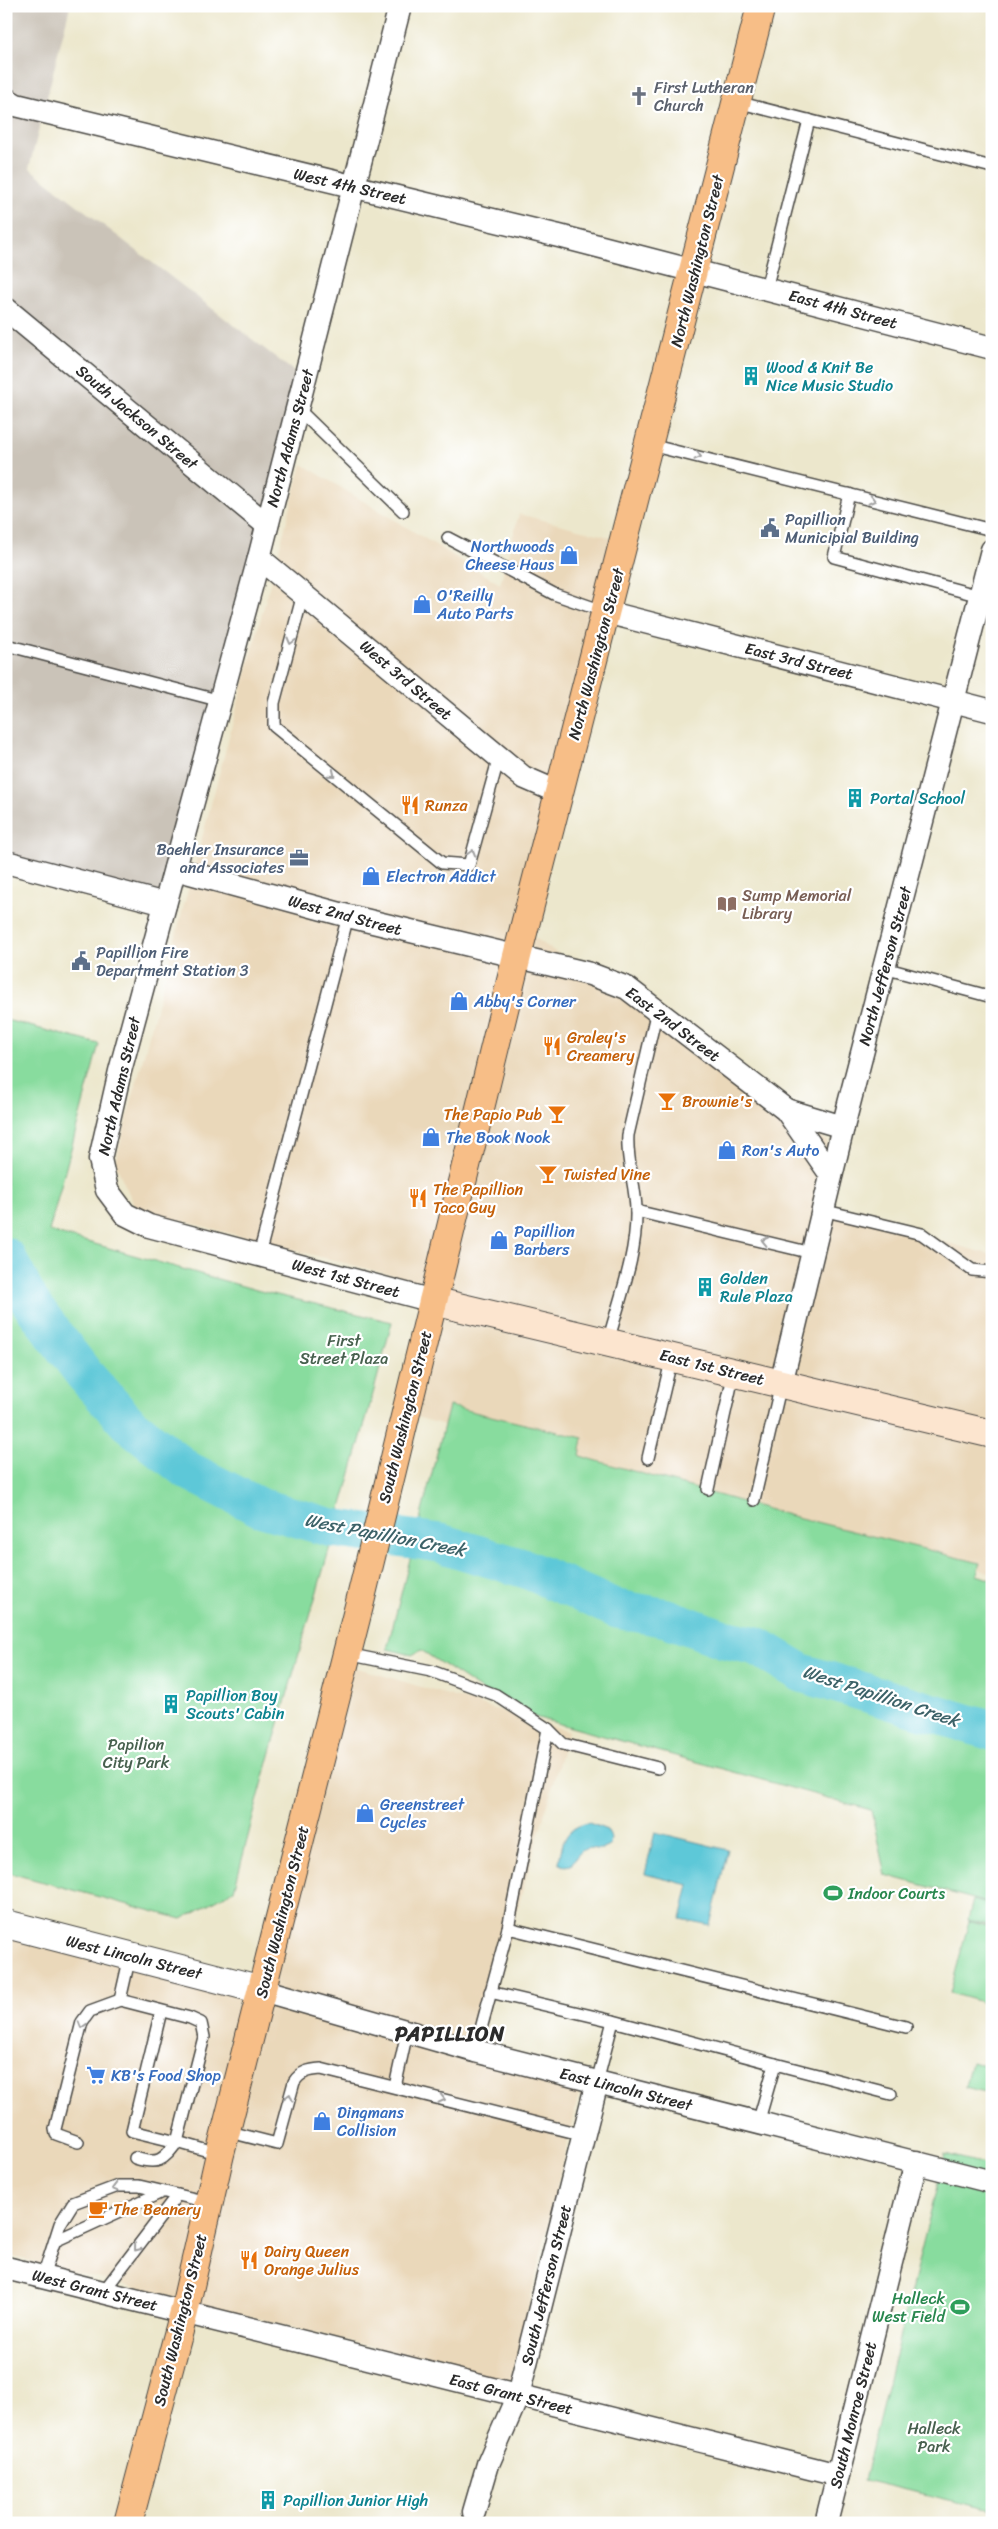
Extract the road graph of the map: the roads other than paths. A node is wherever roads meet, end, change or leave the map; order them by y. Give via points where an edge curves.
1 (400, 6) edge
2 (761, 6) edge
3 (6, 100) edge
4 (737, 102) junction
5 (809, 120) junction
6 (992, 167) edge
7 (354, 186) junction
8 (695, 271) junction
9 (766, 289) junction
10 (6, 309) edge
11 (992, 348) edge
12 (298, 410) junction
13 (650, 444) junction
14 (849, 494) junction
15 (403, 512) dead end
16 (267, 525) junction
17 (992, 530) edge
18 (448, 538) dead end
19 (992, 550) edge
20 (259, 558) junction
21 (303, 594) junction
22 (980, 596) junction
23 (606, 612) junction
24 (6, 645) edge
25 (221, 701) junction
26 (952, 701) junction
27 (992, 711) edge
28 (499, 758) junction
29 (560, 793) junction
30 (6, 862) edge
31 (174, 869) junction
32 (166, 904) junction
33 (348, 916) junction
34 (517, 956) junction
35 (884, 968) junction
36 (992, 997) edge
37 (657, 1010) junction
38 (786, 1110) junction
39 (843, 1127) junction
40 (831, 1175) junction
41 (822, 1210) junction
42 (636, 1211) junction
43 (812, 1253) junction
44 (260, 1255) junction
45 (992, 1272) edge
46 (432, 1301) junction
47 (608, 1342) junction
48 (672, 1357) junction
49 (734, 1372) junction
50 (781, 1384) junction
51 (992, 1434) edge
52 (648, 1458) dead end
53 (708, 1489) dead end
54 (754, 1500) dead end
55 (347, 1654) junction
56 (548, 1729) junction
57 (658, 1768) dead end
58 (6, 1924) edge
59 (508, 1928) junction
60 (130, 1956) junction
61 (262, 1990) junction
62 (490, 1992) junction
63 (120, 2000) junction
64 (161, 2011) junction
65 (613, 2021) junction
66 (906, 2028) dead end
67 (407, 2032) junction
68 (475, 2051) junction
69 (775, 2064) junction
70 (597, 2082) junction
71 (395, 2087) junction
72 (891, 2094) dead end
73 (758, 2123) junction
74 (584, 2135) junction
75 (78, 2142) dead end
76 (176, 2142) junction
77 (223, 2143) junction
78 (135, 2158) dead end
79 (916, 2162) junction
80 (992, 2182) edge
81 (162, 2192) junction
82 (177, 2195) junction
83 (208, 2202) junction
84 (55, 2241) junction
85 (6, 2268) edge
86 (43, 2277) junction
87 (103, 2292) junction
88 (184, 2312) junction
89 (518, 2395) junction
90 (838, 2476) junction
91 (474, 2512) dead end
92 (128, 2523) edge
93 (826, 2523) edge

1 - 7 street, North Adams Street
2 - 4 main road, North Washington Street
3 - 7 street, West 4th Street
4 - 5 lane
4 - 8 main road, North Washington Street
5 - 6 lane
5 - 9 lane
7 - 8 street, West 4th Street
7 - 12 street, North Adams Street
8 - 9 street, East 4th Street
8 - 13 main road, North Washington Street
9 - 11 street, East 4th Street
10 - 16 street, South Jackson Street
12 - 15 lane
12 - 16 street, North Adams Street
13 -> 14 lane
13 - 23 main road, North Washington Street
14 -> 17 lane
14 - 22 lane via 834,557
16 - 20 street, North Adams Street
18 - 23 lane via 554,594
19 - 22 street, North Jefferson Street
20 - 21 street, West 3rd Street
20 - 25 street, North Adams Street
21 - 28 street, West 3rd Street
21 -> 28 lane via 274,703 274,726 442,862 468,865
22 - 26 street, North Jefferson Street
23 - 26 street, East 3rd Street
23 - 29 main road, North Washington Street
24 - 25 lane
25 - 31 street, North Adams Street
26 - 27 street, East 3rd Street
26 - 35 street, North Jefferson Street
28 - 29 street, West 3rd Street via 523,777
29 - 34 main road, North Washington Street
30 - 32 street
31 - 32 street, North Adams Street
31 - 33 street, West 2nd Street
32 - 44 street, North Adams Street via 120,1071 100,1159 107,1190 125,1214 149,1226
33 - 34 street, West 2nd Street
33 - 44 lane
34 - 37 street, East 2nd Street via 609,980 627,988
34 - 46 main road, North Washington Street
35 - 36 lane
35 - 39 street, North Jefferson Street
37 - 38 street, East 2nd Street
37 - 42 lane via 628,1135
38 - 39 street
38 - 40 street
39 - 40 street, North Jefferson Street
40 - 41 street, North Jefferson Street
41 - 43 street, North Jefferson Street
41 - 45 lane via 922,1234 972,1270
43 -> 42 lane
42 - 47 lane via 633,1246
43 - 50 street, North Jefferson Street
44 - 46 street, West 1st Street
46 - 47 main road, East 1st Street
46 - 55 main road, South Washington Street
47 - 48 main road, East 1st Street
48 - 49 main road, East 1st Street
48 - 52 lane
49 - 50 main road, East 1st Street
49 - 53 lane
50 - 51 main road, East 1st Street
50 - 54 lane
55 - 56 lane via 431,1671 496,1695
55 - 61 main road, South Washington Street
56 - 57 lane via 563,1744
56 - 59 lane
58 - 60 street, West Lincoln Street
59 - 62 lane
59 - 66 lane
60 - 61 street, West Lincoln Street
60 - 63 lane
61 - 67 street, East Lincoln Street
61 - 77 main road, South Washington Street
62 - 65 lane
62 - 68 lane
63 - 64 lane
63 -> 75 lane via 90,2011 82,2022 55,2129 62,2138
64 - 76 lane via 201,2023 204,2037
64 - 76 lane via 132,2131
65 - 69 lane
65 - 70 lane
67 - 68 street, East Lincoln Street
67 - 71 lane
68 - 70 street, East Lincoln Street
69 - 72 lane
69 - 73 lane
70 - 73 street, East Lincoln Street
70 - 74 street, South Jefferson Street
71 -> 74 lane
77 -> 71 lane via 277,2144 290,2094 299,2075 308,2071 322,2069
73 - 79 street, East Lincoln Street
74 - 89 street, South Jefferson Street
76 - 77 lane
76 - 78 lane via 166,2157 157,2161
77 - 83 main road, South Washington Street
79 - 80 street, East Lincoln Street
79 - 90 street, South Monroe Street
81 - 82 lane
81 - 84 lane
81 -> 84 lane via 139,2186 118,2186 73,2203 60,2224
82 - 83 lane
82 -> 87 lane
83 - 88 main road, South Washington Street
84 - 86 lane
85 - 86 street, West Grant Street
86 - 87 street, West Grant Street
87 - 88 street, West Grant Street
88 - 89 street, East Grant Street
88 - 92 main road, South Washington Street
89 - 90 street, East Grant Street
89 - 91 street, South Jefferson Street via 488,2464
90 - 93 street, South Monroe Street

